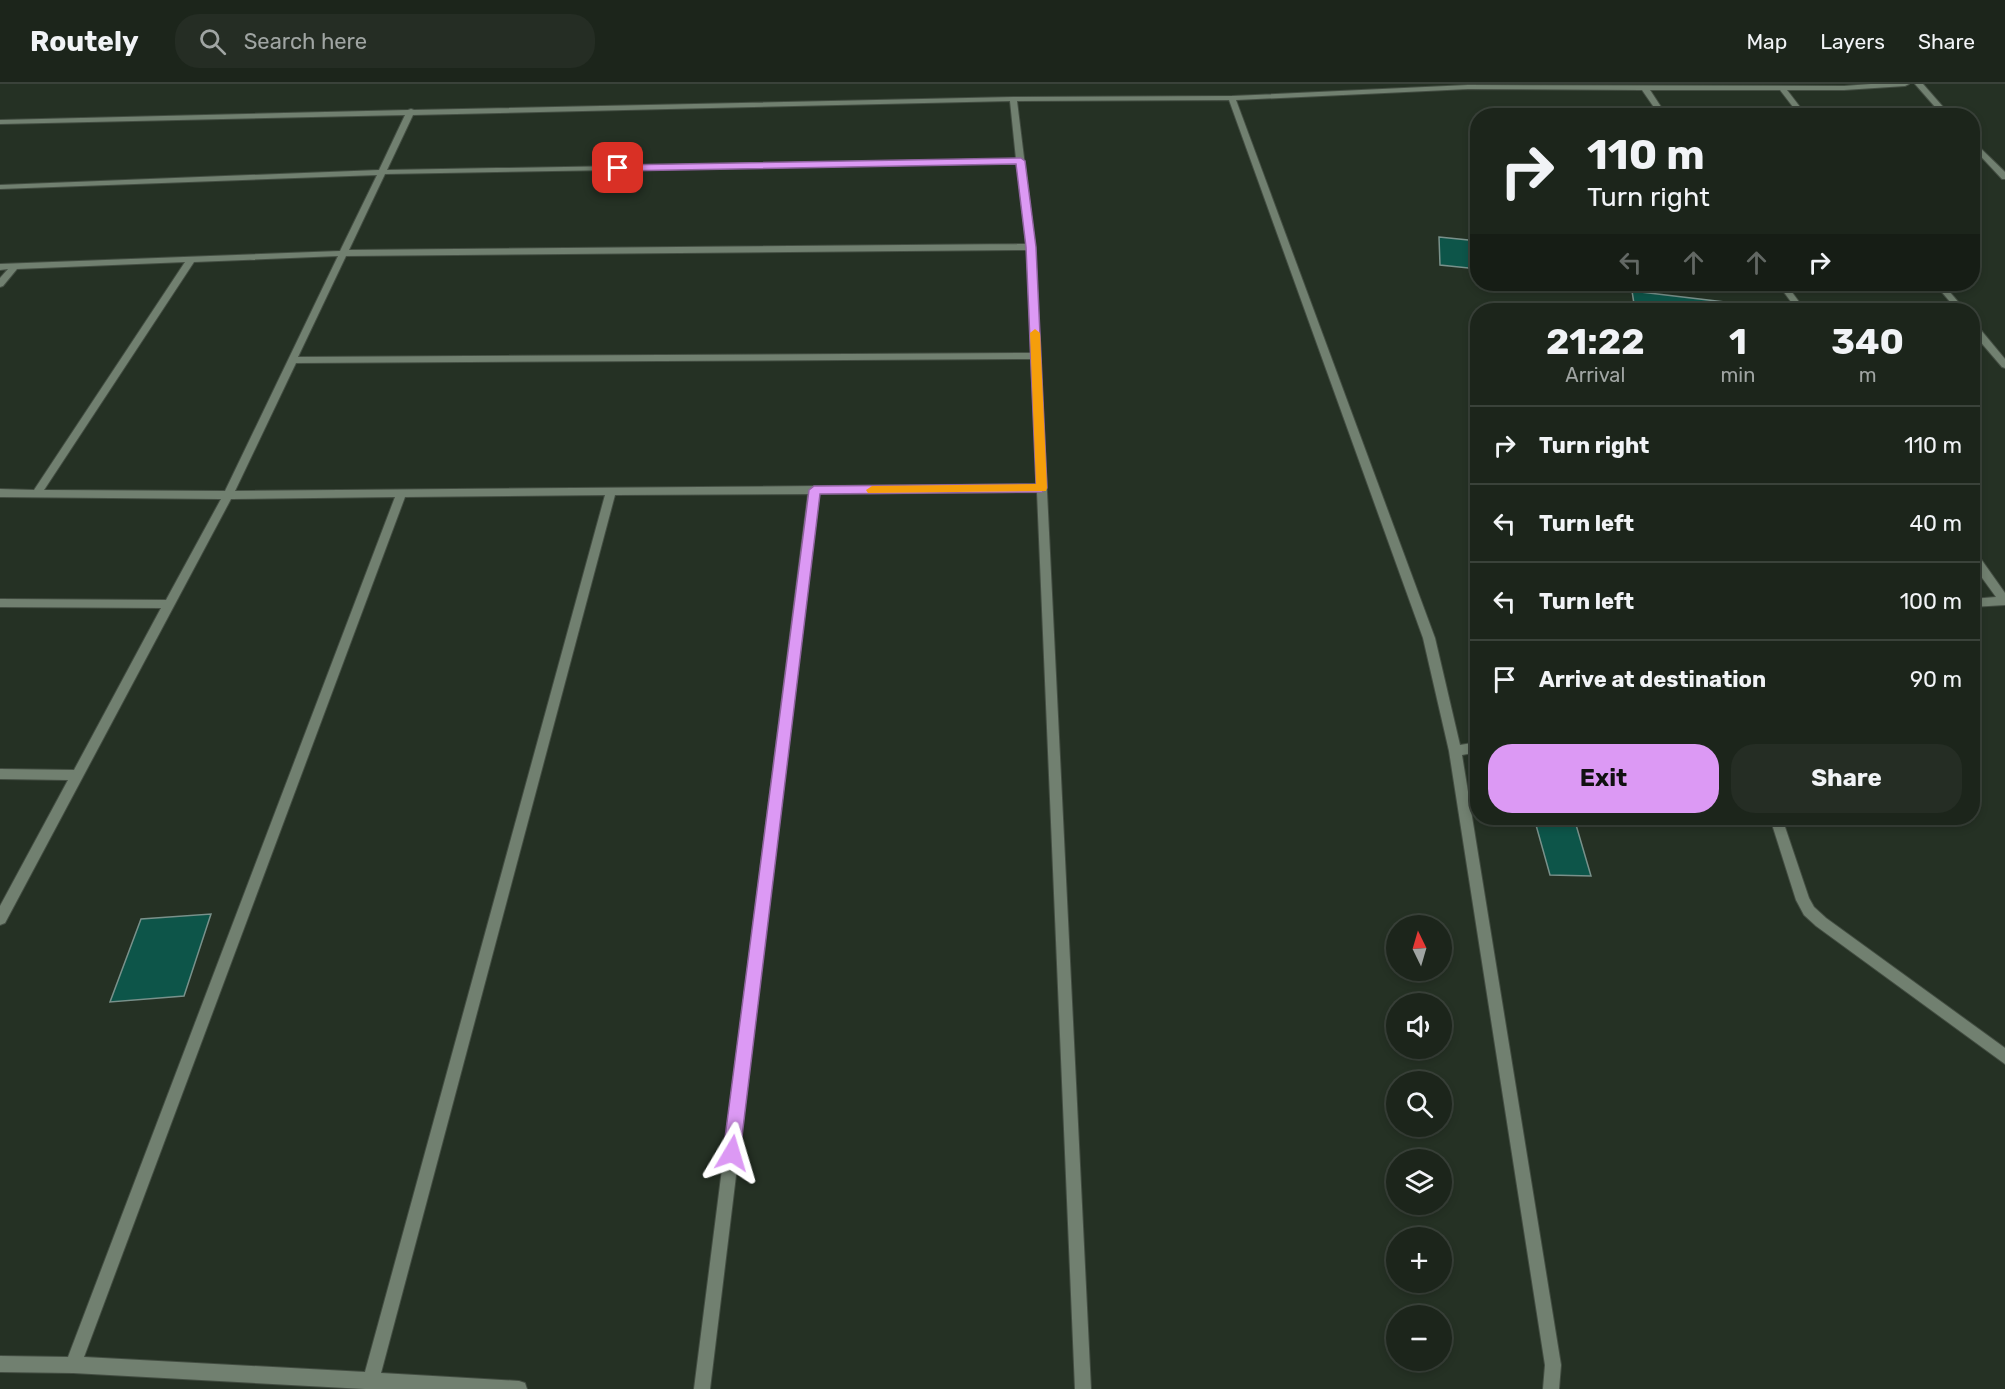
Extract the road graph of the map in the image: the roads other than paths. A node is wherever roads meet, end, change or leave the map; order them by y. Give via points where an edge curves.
1 (1905, 84) edge
2 (1919, 84) edge
3 (1644, 87) junction
4 (1782, 88) junction
5 (1232, 98) junction
6 (1013, 99) junction
7 (1658, 108) edge
8 (1798, 108) edge
9 (1941, 108) edge
10 (411, 111) junction
11 (0, 122) edge
12 (1980, 150) edge
13 (1021, 161) junction
14 (382, 172) junction
15 (2005, 177) edge
16 (0, 187) edge
17 (1031, 247) junction
18 (344, 253) junction
19 (190, 259) junction
20 (0, 267) edge
21 (14, 267) junction
22 (0, 284) edge
23 (1945, 291) edge
24 (1955, 303) edge
25 (1980, 335) edge
26 (1036, 356) junction
27 (293, 360) junction
28 (2005, 365) edge
29 (1042, 488) junction
30 (814, 490) junction
31 (610, 492) junction
32 (0, 493) edge
33 (36, 494) junction
34 (400, 494) junction
35 (228, 495) junction
36 (1980, 566) edge
37 (2005, 601) edge
38 (0, 603) edge
39 (170, 603) junction
40 (1980, 603) edge
41 (1470, 748) edge
42 (1455, 751) junction
43 (0, 774) edge
44 (78, 776) junction
45 (1778, 825) edge
46 (0, 920) edge
47 (2005, 1057) edge
48 (0, 1364) edge
49 (73, 1365) junction
50 (371, 1381) junction
51 (519, 1389) edge
52 (702, 1389) edge
53 (1083, 1389) edge
54 (1551, 1389) edge

1 - 4 street
2 - 9 street
3 - 4 street
3 - 5 street via 1468,87
3 - 7 street
4 - 8 street
5 - 6 street
5 - 42 street via 1425,621
6 - 10 street
6 - 13 street
10 - 11 street
10 - 14 street
12 - 15 street
13 - 14 street
13 - 17 street
14 - 16 street
14 - 18 street
17 - 18 street
17 - 26 street
18 - 19 street
18 - 27 street
19 - 21 street
19 - 33 street
20 - 21 street
21 - 22 street
23 - 24 street
25 - 28 street
26 - 27 street
26 - 29 street
27 - 35 street
29 - 30 street
29 - 53 street
30 - 31 street
30 - 52 street
31 - 34 street
31 - 50 street
32 - 33 street
33 - 35 street
34 - 35 street
34 - 49 street
35 - 39 street
36 - 37 street
37 - 40 street
38 - 39 street
39 - 44 street
41 - 42 street
42 - 54 street via 1553,1365
43 - 44 street
44 - 46 street
45 - 47 street via 1809,911
48 - 49 street
49 - 50 street
50 - 51 street

